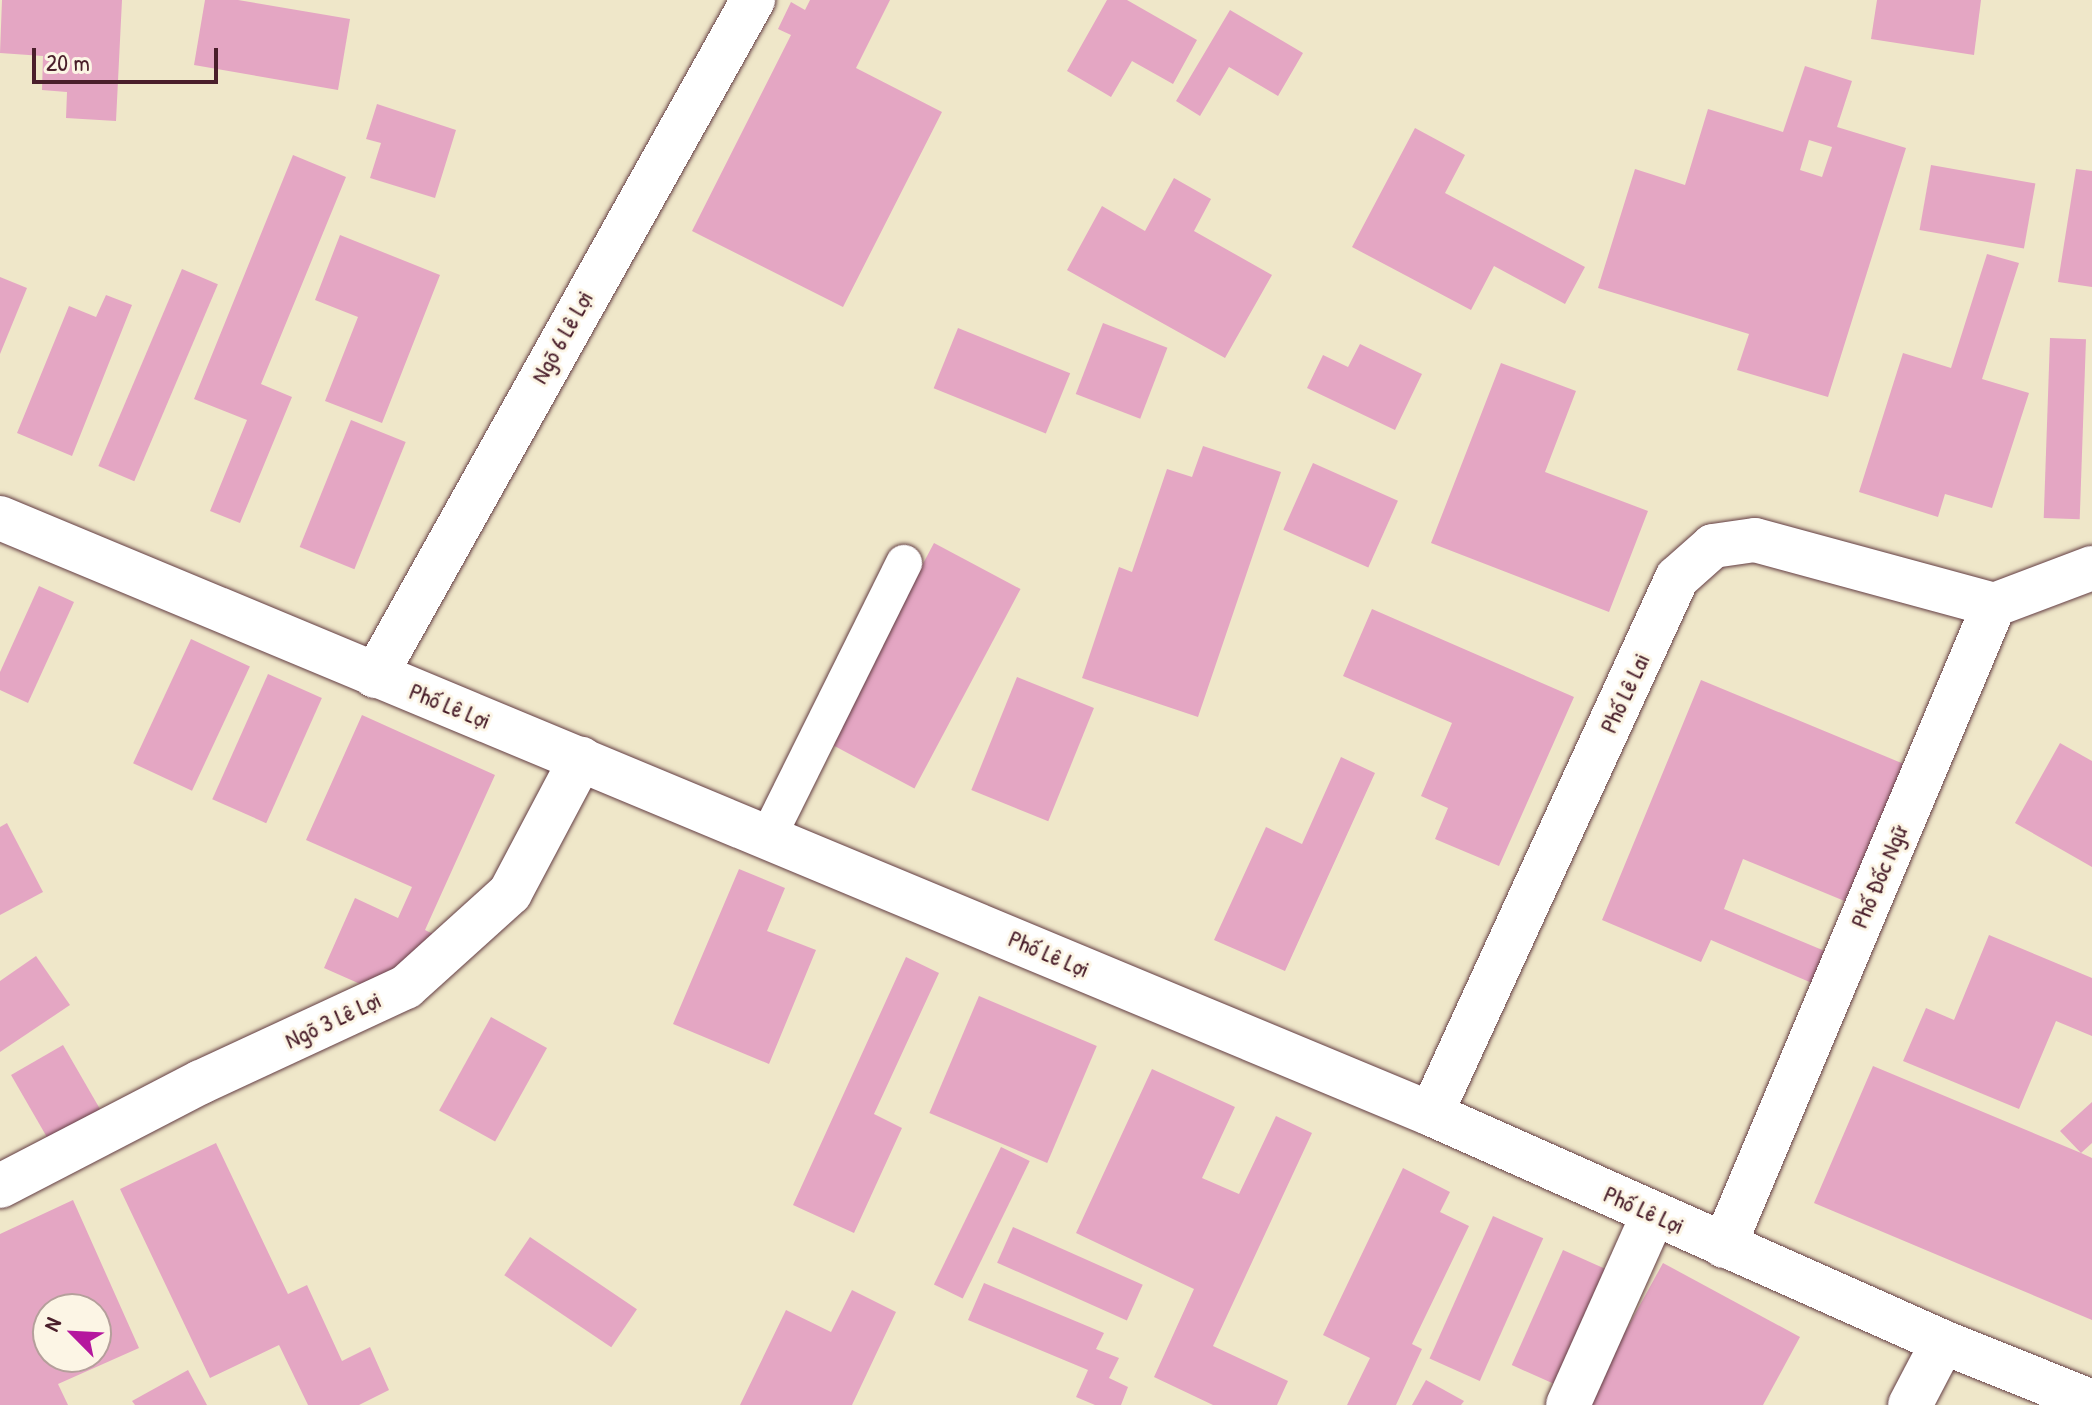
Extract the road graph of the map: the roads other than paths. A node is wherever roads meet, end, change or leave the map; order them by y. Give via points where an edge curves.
1 (753, 0) edge
2 (0, 518) edge
3 (904, 563) dead end
4 (2092, 568) edge
5 (1994, 605) junction
6 (375, 676) junction
7 (581, 759) junction
8 (768, 837) junction
9 (1431, 1114) junction
10 (0, 1186) edge
11 (1653, 1215) junction
12 (1724, 1246) junction
13 (1943, 1342) junction
14 (2092, 1402) edge
15 (1568, 1405) edge
16 (1910, 1405) edge

1 - 6 street, Ngõ 6 Lê Lợi
2 - 6 street, Phố Lê Lợi
3 - 8 lane
4 - 5 street
5 - 9 street, Phố Lê Lai via 1755,540 1713,546 1677,578
5 - 12 street, Phố Đốc Ngữ
6 - 7 street, Phố Lê Lợi
7 - 8 street, Phố Lê Lợi
7 - 10 street, Ngõ 3 Lê Lợi via 510,893 406,987 201,1082
8 - 9 street, Phố Lê Lợi
9 - 11 street, Phố Lê Lợi
11 - 12 street, Phố Lê Lợi
11 - 15 street
12 - 13 street, Phố Lê Lợi
13 - 14 street, Phố Lê Lợi
13 - 16 street

